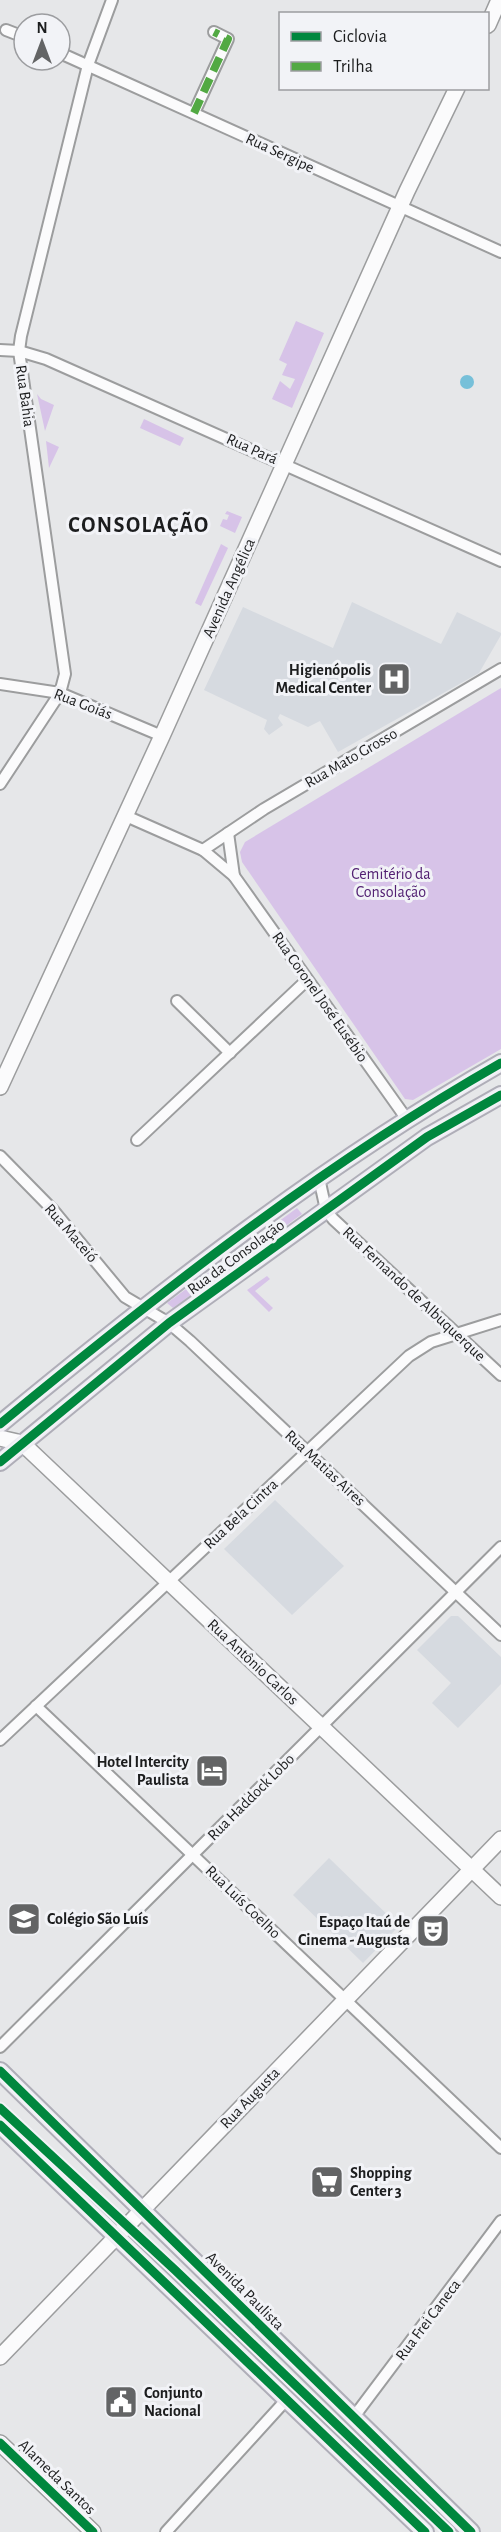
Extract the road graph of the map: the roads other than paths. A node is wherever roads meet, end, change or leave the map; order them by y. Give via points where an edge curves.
1 (112, 0) edge
2 (500, 0) edge
3 (489, 24) edge
4 (6, 30) dead end
5 (214, 32) dead end
6 (12, 33) edge
7 (72, 58) edge
8 (88, 65) junction
9 (456, 90) edge
10 (194, 113) junction
11 (400, 208) junction
12 (501, 252) edge
13 (0, 350) edge
14 (19, 351) junction
15 (285, 464) junction
16 (501, 561) edge
17 (500, 669) edge
18 (0, 684) edge
19 (60, 693) junction
20 (162, 736) junction
21 (0, 784) edge
22 (126, 816) junction
23 (228, 833) junction
24 (203, 850) junction
25 (234, 876) junction
26 (307, 980) junction
27 (177, 1001) dead end
28 (230, 1053) junction
29 (501, 1063) edge
30 (0, 1087) edge
31 (501, 1095) edge
32 (406, 1118) junction
33 (137, 1140) dead end
34 (0, 1156) edge
35 (319, 1178) junction
36 (326, 1210) junction
37 (144, 1306) junction
38 (501, 1320) edge
39 (169, 1323) junction
40 (457, 1334) junction
41 (501, 1375) edge
42 (0, 1424) edge
43 (0, 1438) edge
44 (22, 1443) junction
45 (308, 1452) junction
46 (0, 1462) edge
47 (501, 1547) edge
48 (169, 1582) junction
49 (456, 1593) junction
50 (501, 1635) edge
51 (36, 1706) junction
52 (322, 1727) junction
53 (0, 1740) edge
54 (501, 1839) edge
55 (193, 1855) junction
56 (472, 1869) junction
57 (501, 1897) edge
58 (345, 2000) junction
59 (0, 2047) edge
60 (0, 2071) edge
61 (0, 2125) edge
62 (501, 2148) edge
63 (142, 2210) junction
64 (501, 2221) edge
65 (117, 2236) junction
66 (0, 2357) edge
67 (287, 2399) junction
68 (353, 2418) junction
69 (0, 2443) edge
70 (93, 2532) edge
71 (166, 2532) edge
72 (425, 2532) edge
73 (471, 2532) edge

1 - 8 street, Rua Bahia
2 - 3 main road
4 - 6 street
5 - 10 street via 228,39
7 - 8 street, Rua Sergipe
8 - 10 street, Rua Sergipe
8 - 14 street, Rua Bahia
9 - 11 main road, Avenida Angélica
10 - 11 street, Rua Sergipe
11 - 12 street, Rua Sergipe
11 - 15 main road, Avenida Angélica
13 - 14 street, Rua Pará
14 - 15 street, Rua Pará via 46,359
14 - 19 street, Rua Bahia via 65,674
15 - 16 street, Rua Pará
15 - 20 main road, Avenida Angélica
17 - 23 street, Rua Mato Grosso
18 - 19 street, Rua Goiás
19 - 20 street, Rua Goiás
19 - 21 street, Rua Bahia
20 - 22 main road, Avenida Angélica
22 - 24 street, Rua Coronel José Eusébio
22 - 30 main road, Avenida Angélica
23 - 24 street, Rua Mato Grosso
23 - 25 street, Rua Coronel José Eusébio
24 - 25 street, Rua Coronel José Eusébio
25 - 26 street, Rua Coronel José Eusébio
26 - 28 street
26 - 32 street, Rua Coronel José Eusébio
27 - 28 street
28 - 33 street
29 - 32 main road, Rua da Consolação
31 - 36 main road, Rua da Consolação via 427,1137
32 - 35 main road, Rua da Consolação
34 - 37 street, Rua Maceió via 53,1210 125,1297
35 - 36 street, Rua Fernando de Albuquerque
35 - 37 main road, Rua da Consolação
36 - 39 main road, Rua da Consolação
36 - 40 street, Rua Fernando de Albuquerque
37 - 39 street, Rua Matias Aires
37 - 42 main road, Rua da Consolação
38 - 40 street, Rua Bela Cintra
39 - 44 main road, Rua da Consolação
39 - 45 street, Rua Matias Aires
40 - 41 street, Rua Fernando de Albuquerque
40 - 45 street, Rua Bela Cintra via 431,1342 409,1356
43 - 44 main road
44 - 46 main road, Rua da Consolação
44 - 48 main road, Rua Antônio Carlos
45 - 48 street, Rua Bela Cintra
45 - 49 street, Rua Matias Aires
47 - 49 street, Rua Haddock Lobo
48 - 51 street, Rua Bela Cintra
48 - 52 main road, Rua Antônio Carlos
49 - 50 street, Rua Matias Aires
49 - 52 street, Rua Haddock Lobo
51 - 53 street, Rua Bela Cintra
51 - 55 street, Rua Luís Coelho
52 - 55 street, Rua Haddock Lobo
52 - 56 main road, Rua Antônio Carlos
54 - 56 main road, Rua Augusta
55 - 58 street, Rua Luís Coelho
55 - 59 street, Rua Haddock Lobo
56 - 57 main road, Rua Antônio Carlos
56 - 58 main road, Rua Augusta
58 - 62 street, Rua Luís Coelho
58 - 63 main road, Rua Augusta
60 - 63 main road, Avenida Paulista
61 - 65 main road
63 - 65 main road, Rua Augusta
63 - 68 main road, Avenida Paulista
64 - 68 street, Rua Frei Caneca
65 - 66 main road, Rua Augusta
65 - 67 main road
67 - 71 street
67 - 72 main road
68 - 73 main road, Avenida Paulista
69 - 70 main road, Alameda Santos

